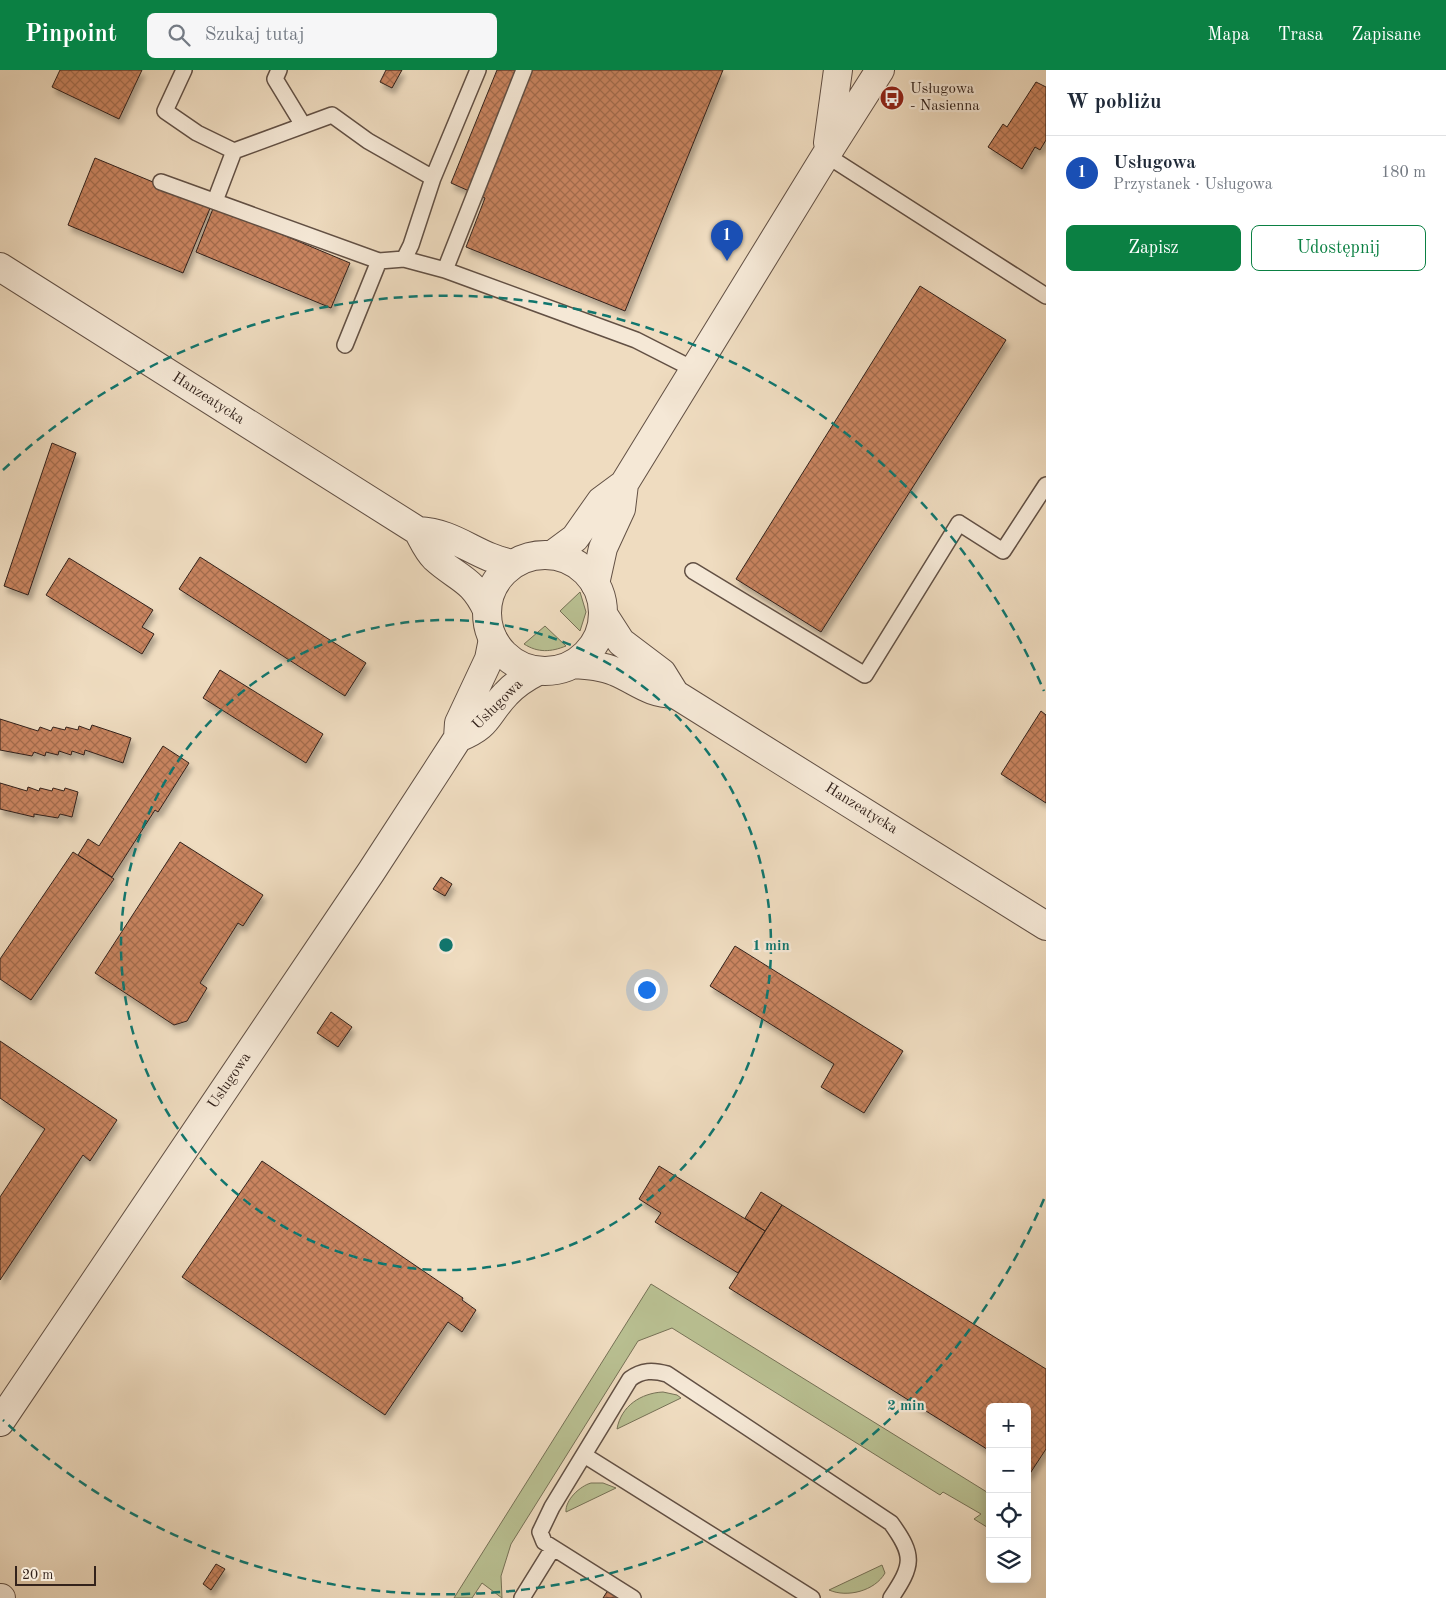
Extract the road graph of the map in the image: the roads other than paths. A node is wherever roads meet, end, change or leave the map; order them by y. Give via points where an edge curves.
1 (184, 70) edge
2 (280, 70) edge
3 (478, 70) edge
4 (524, 70) edge
5 (838, 70) edge
6 (878, 71) edge
7 (303, 125) junction
8 (234, 151) junction
9 (826, 154) junction
10 (433, 178) junction
11 (161, 182) dead end
12 (216, 201) junction
13 (404, 259) junction
14 (379, 261) junction
15 (0, 266) edge
16 (445, 270) junction
17 (1046, 296) edge
18 (345, 344) dead end
19 (693, 370) junction
20 (624, 484) junction
21 (1046, 485) edge
22 (418, 531) junction
23 (552, 555) junction
24 (512, 564) junction
25 (693, 571) dead end
26 (595, 584) junction
27 (487, 610) junction
28 (603, 614) junction
29 (493, 639) junction
30 (573, 664) junction
31 (538, 671) junction
32 (675, 694) junction
33 (458, 738) junction
34 (1046, 926) edge
35 (0, 1422) edge
36 (584, 1455) junction
37 (553, 1548) junction
38 (522, 1598) edge
39 (633, 1598) edge
40 (812, 1598) edge
41 (891, 1598) edge

1 - 8 lane via 165,111 197,133
2 - 7 lane via 275,79
3 - 10 lane
4 - 16 lane
5 - 9 street
6 - 9 street
7 - 8 lane
7 - 10 lane via 332,115 368,141
8 - 12 lane
9 - 17 lane
9 - 19 street
10 - 13 lane
11 - 12 lane
12 - 14 lane
13 - 14 lane
13 - 16 lane
14 - 18 lane
15 - 22 street, Hanzeatycka
16 - 19 lane via 636,340
19 - 20 street
20 - 23 street via 601,501 575,538
20 - 26 street via 621,509 603,548
21 - 25 lane via 1003,551 958,523 864,675
22 - 24 street, Hanzeatycka via 447,535 485,556
22 - 27 street, Hanzeatycka via 436,559 480,594
23 - 24 street via 525,558
23 - 26 street via 569,560 584,570
24 - 27 street via 494,584
26 - 28 street
27 - 29 street
28 - 30 street via 595,642
28 - 32 street, Hanzeatycka via 620,642 662,673
29 - 31 street via 504,655 520,666
29 - 33 street, Usługowa via 490,659 459,723
30 - 31 street via 556,670
30 - 32 street, Hanzeatycka via 605,668 630,678 645,689 659,694
31 - 33 street, Usługowa via 513,686 481,726
32 - 34 street, Hanzeatycka
33 - 35 street, Usługowa
36 - 37 lane via 540,1532 544,1542
36 - 40 lane
36 - 41 lane via 630,1379 645,1371 667,1374 891,1523 909,1551 907,1571
37 - 38 lane
37 - 39 lane

